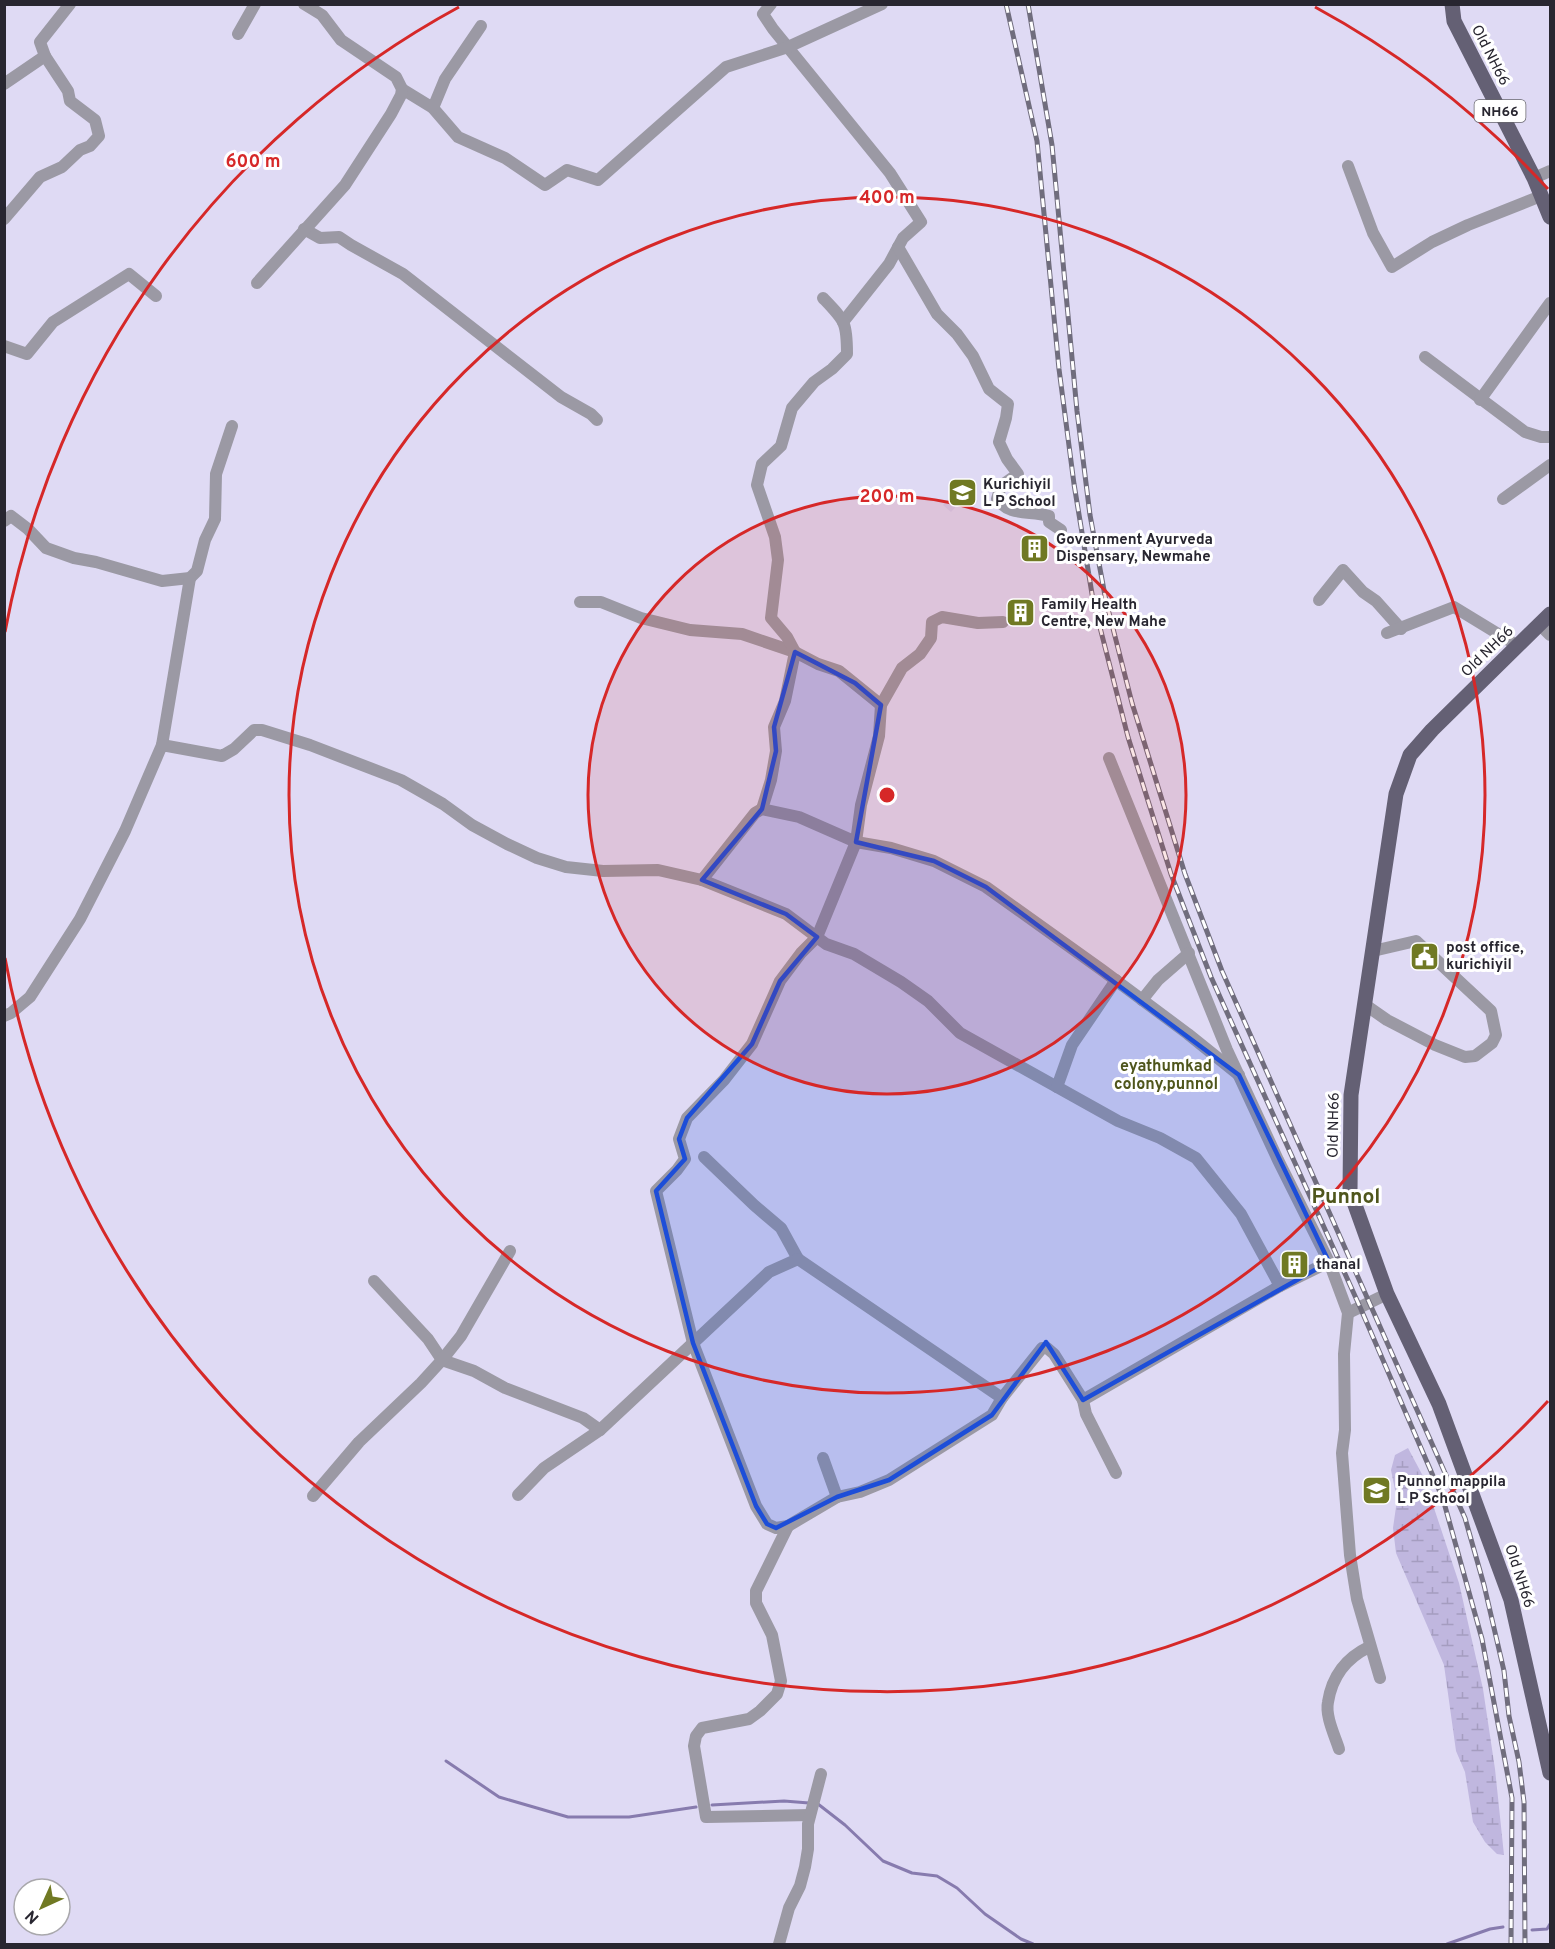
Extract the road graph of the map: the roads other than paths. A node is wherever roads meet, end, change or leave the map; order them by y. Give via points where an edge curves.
1 (70, 4) edge
2 (255, 4) edge
3 (304, 4) edge
4 (771, 4) edge
5 (882, 4) edge
6 (1452, 4) edge
7 (480, 26) dead end
8 (238, 34) dead end
9 (788, 47) junction
10 (45, 56) junction
11 (4, 84) edge
12 (402, 89) junction
13 (433, 108) junction
14 (1348, 166) dead end
15 (1551, 171) edge
16 (1534, 178) junction
17 (1541, 196) junction
18 (1551, 217) edge
19 (4, 219) edge
20 (304, 229) junction
21 (898, 247) junction
22 (257, 282) dead end
23 (156, 296) dead end
24 (824, 298) dead end
25 (1551, 303) edge
26 (843, 322) junction
27 (4, 346) edge
28 (1425, 357) dead end
29 (1480, 400) junction
30 (597, 420) dead end
31 (232, 426) dead end
32 (1551, 437) edge
33 (1551, 465) edge
34 (1503, 499) dead end
35 (4, 521) edge
36 (1061, 530) dead end
37 (190, 578) junction
38 (1319, 600) dead end
39 (580, 602) dead end
40 (1003, 622) dead end
41 (1547, 624) edge
42 (1401, 629) junction
43 (1387, 633) dead end
44 (1518, 646) junction
45 (795, 652) junction
46 (881, 705) junction
47 (162, 745) junction
48 (1109, 758) dead end
49 (762, 809) junction
50 (856, 842) junction
51 (702, 880) junction
52 (817, 937) junction
53 (1373, 951) junction
54 (1189, 953) junction
55 (1116, 980) junction
56 (1142, 1000) junction
57 (1364, 1004) junction
58 (4, 1016) edge
59 (1239, 1075) junction
60 (1057, 1087) junction
61 (704, 1157) dead end
62 (510, 1251) dead end
63 (798, 1259) junction
64 (1329, 1262) junction
65 (374, 1281) dead end
66 (1280, 1286) junction
67 (1388, 1294) junction
68 (1348, 1313) junction
69 (693, 1343) junction
70 (442, 1360) junction
71 (1002, 1398) junction
72 (1083, 1400) junction
73 (600, 1430) junction
74 (823, 1458) dead end
75 (1116, 1473) dead end
76 (518, 1495) dead end
77 (313, 1496) dead end
78 (837, 1497) junction
79 (788, 1526) junction
80 (1370, 1647) junction
81 (1380, 1678) dead end
82 (1339, 1749) dead end
83 (1551, 1773) edge
84 (821, 1774) dead end
85 (812, 1807) junction
86 (779, 1944) edge

1 - 10 street via 40,42
2 - 8 street
3 - 12 street via 322,15 341,40 396,77
4 - 9 street via 763,14
5 - 9 street
6 - 16 main road, Old NH66 / NH66 via 1455,21
7 - 13 street via 445,79
9 - 13 street via 726,67 598,180 567,170 545,185 505,158 458,137
9 - 21 street via 890,173 921,222 903,237
10 - 11 street
10 - 19 street via 68,91 70,101 95,120 99,136 62,167 40,177
12 - 13 street
12 - 20 street via 391,114 345,185
14 - 17 street via 1373,233 1392,267 1432,242
15 - 16 street
16 - 17 main road, Old NH66 / NH66
17 - 18 main road, Old NH66 / NH66
20 - 22 street
20 - 30 street via 320,238 339,237 403,274 561,397
21 - 26 street
21 - 36 street via 937,314 957,334 990,389 1008,404 999,442 1018,474 1000,486 997,499 1010,511 1049,516 1049,522
23 - 27 street via 129,274 53,322 27,354
24 - 26 street
25 - 29 street
26 - 45 street via 847,328 847,354 814,382 792,408 781,446 762,464 757,485 775,537 778,560 771,618
28 - 29 street
29 - 32 street via 1525,432
31 - 37 street via 216,474 215,519 197,572
33 - 34 street
35 - 37 street via 11,516 46,548 74,558 162,581
37 - 47 street
38 - 42 street via 1343,570
39 - 45 street via 601,602 641,618 690,630 742,634
40 - 46 street via 978,623 942,617 932,622 931,638 920,654 902,668
41 - 44 main road, Old NH66
42 - 43 street
42 - 44 street via 1454,607
44 - 53 main road, Old NH66 via 1410,755 1396,794
45 - 46 street via 839,671
45 - 49 street via 785,701 774,728 776,751
46 - 50 street via 879,736
47 - 51 street via 222,756 249,733 262,730 401,780 481,830 537,858 566,867 658,870
47 - 58 street via 125,831 80,919 30,997
48 - 54 street
49 - 50 street via 799,817
49 - 51 street
50 - 52 street
50 - 55 street via 934,861 986,887
51 - 52 street via 786,914
52 - 60 street via 901,982 928,1001 960,1033
52 - 69 street via 780,981 752,1044 687,1118 679,1139 685,1159 656,1191
53 - 57 main road, Old NH66
53 - 57 street via 1416,941 1491,1011 1496,1035 1475,1056 1465,1057 1387,1020
54 - 56 street
54 - 59 street
55 - 56 street
55 - 60 street via 1072,1045
56 - 59 street
57 - 67 main road, Old NH66 via 1351,1095 1350,1191
59 - 64 street
60 - 66 street via 1196,1158 1241,1214
61 - 63 street via 781,1228
62 - 70 street via 461,1336
63 - 69 street via 769,1272
63 - 71 street
64 - 66 street
64 - 68 street
65 - 70 street via 428,1339
66 - 72 street
67 - 68 street
67 - 83 main road, Old NH66 via 1438,1404 1511,1600
68 - 80 street via 1344,1354 1344,1488 1357,1599
69 - 73 street
69 - 79 street via 756,1506 767,1524 776,1528
70 - 73 street via 583,1418
70 - 77 street via 359,1442
71 - 72 street via 1042,1348 1047,1348
71 - 78 street via 992,1415 889,1480
72 - 75 street via 1086,1414
73 - 76 street via 544,1468
74 - 78 street
78 - 79 street
79 - 85 street via 756,1591 756,1604 772,1635 781,1681 777,1694 748,1719 702,1728 694,1746 706,1817
80 - 81 street
80 - 82 street via 1347,1660 1327,1703
84 - 85 street
85 - 86 street via 805,1867

